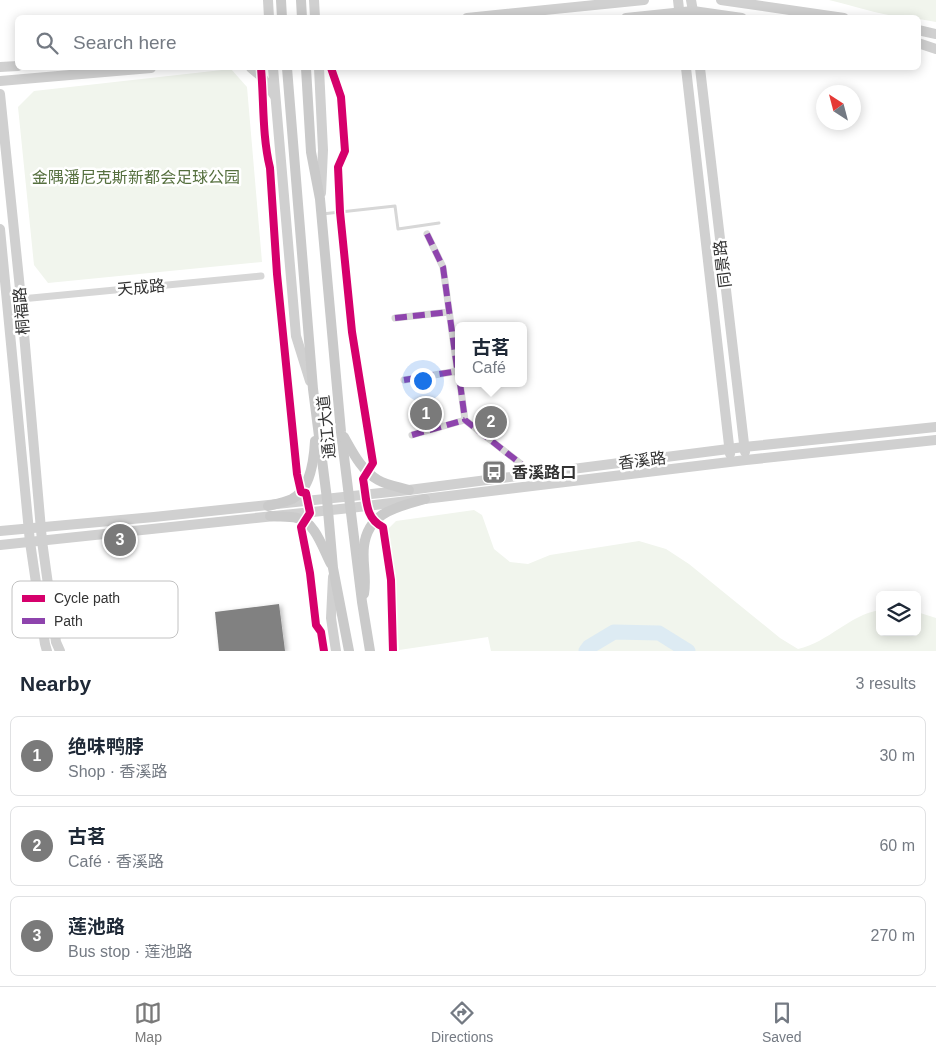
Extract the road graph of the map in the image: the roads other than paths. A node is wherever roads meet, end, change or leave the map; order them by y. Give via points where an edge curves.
1 (281, 0) edge
2 (301, 0) edge
3 (314, 0) edge
4 (644, 0) edge
5 (678, 0) edge
6 (691, 0) edge
7 (721, 0) edge
8 (268, 1) edge
9 (693, 14) edge
10 (264, 15) edge
11 (269, 15) edge
12 (282, 15) edge
13 (302, 15) edge
14 (317, 15) edge
15 (496, 15) edge
16 (680, 15) edge
17 (824, 15) edge
18 (921, 31) edge
19 (936, 34) edge
20 (921, 44) edge
21 (936, 49) edge
22 (15, 66) edge
23 (0, 67) edge
24 (128, 70) edge
25 (253, 70) edge
26 (273, 70) edge
27 (286, 70) edge
28 (306, 70) edge
29 (686, 70) edge
30 (700, 70) edge
31 (320, 71) edge
32 (0, 81) edge
33 (0, 94) edge
34 (275, 97) junction
35 (320, 199) junction
36 (322, 214) junction
37 (439, 223) dead end
38 (0, 229) edge
39 (427, 234) dead end
40 (261, 276) dead end
41 (3, 295) edge
42 (21, 299) junction
43 (4, 306) edge
44 (449, 312) junction
45 (395, 318) dead end
46 (455, 353) edge
47 (455, 373) edge
48 (404, 380) dead end
49 (461, 387) edge
50 (313, 389) junction
51 (317, 420) junction
52 (465, 420) junction
53 (936, 427) edge
54 (341, 432) junction
55 (412, 435) dead end
56 (936, 440) edge
57 (744, 447) junction
58 (730, 449) junction
59 (746, 460) junction
60 (731, 462) junction
61 (521, 464) dead end
62 (409, 490) junction
63 (349, 496) junction
64 (327, 499) junction
65 (425, 499) junction
66 (350, 508) junction
67 (269, 511) junction
68 (328, 511) junction
69 (29, 528) junction
70 (40, 528) junction
71 (0, 531) edge
72 (42, 541) junction
73 (30, 542) junction
74 (0, 545) edge
75 (333, 568) junction
76 (36, 581) edge
77 (48, 581) edge
78 (362, 602) junction
79 (44, 638) edge
80 (55, 638) edge
81 (47, 651) edge
82 (60, 651) edge
83 (336, 651) edge
84 (350, 651) edge
85 (370, 651) edge

1 - 12 main road
2 - 13 main road
3 - 14 street
4 - 15 street
5 - 16 street
6 - 9 street
7 - 17 street
8 - 10 street
8 - 11 street
9 - 16 street
18 - 19 street
20 - 21 street
22 - 23 street
24 - 32 street
25 - 34 street
26 - 34 street, 通江大道
27 - 50 main road, 通江大道
28 - 35 main road, 通江大道 via 311,152
29 - 58 street
30 - 57 street, 同景路
31 - 35 street, 通江大道 via 323,150
33 - 42 street, 桐福路
34 - 50 street, 通江大道 via 296,336
35 - 36 main road, 通江大道
36 - 37 lane via 395,206 398,229
36 - 54 main road, 通江大道
38 - 41 street, 桐福路
39 - 44 street via 443,267
40 - 42 street, 天成路
41 - 42 street, 天成路
41 - 43 street, 桐福路
42 - 43 street, 天成路
42 - 70 street, 桐福路
43 - 69 street, 桐福路
44 - 45 street
44 - 46 street
47 - 48 street
49 - 52 street
50 - 51 main road, 通江大道
51 - 64 main road, 通江大道
51 - 67 main road via 311,468 301,492
52 - 55 street
52 - 61 street
53 - 57 street, 香溪路
54 - 62 main road via 367,472 379,481
54 - 63 main road, 通江大道
56 - 59 street, 香溪路
57 - 58 street, 香溪路
57 - 59 street, 同景路
58 - 60 street
58 - 62 street, 香溪路
59 - 60 street, 香溪路
60 - 65 street, 香溪路
62 - 63 street, 香溪路
63 - 64 street, 香溪路
63 - 66 main road, 通江大道
64 - 67 street, 香溪路
64 - 68 main road, 通江大道
65 - 66 street, 香溪路
65 - 78 main road via 390,509 374,523 364,547 366,581
66 - 68 street, 香溪路
66 - 78 main road, 通江大道
67 - 68 street, 香溪路
67 - 70 street
67 - 72 street
67 - 75 main road via 305,521 314,530
68 - 75 main road, 通江大道
69 - 70 street
69 - 71 street
69 - 73 street, 桐福路
70 - 72 street, 桐福路
72 - 73 street
72 - 77 street, 桐福路
73 - 74 street
73 - 76 street, 桐福路
75 - 83 street, 通江大道 via 331,618
75 - 84 main road, 通江大道
78 - 85 main road, 通江大道
79 - 81 street, 桐福路
80 - 82 street, 桐福路

